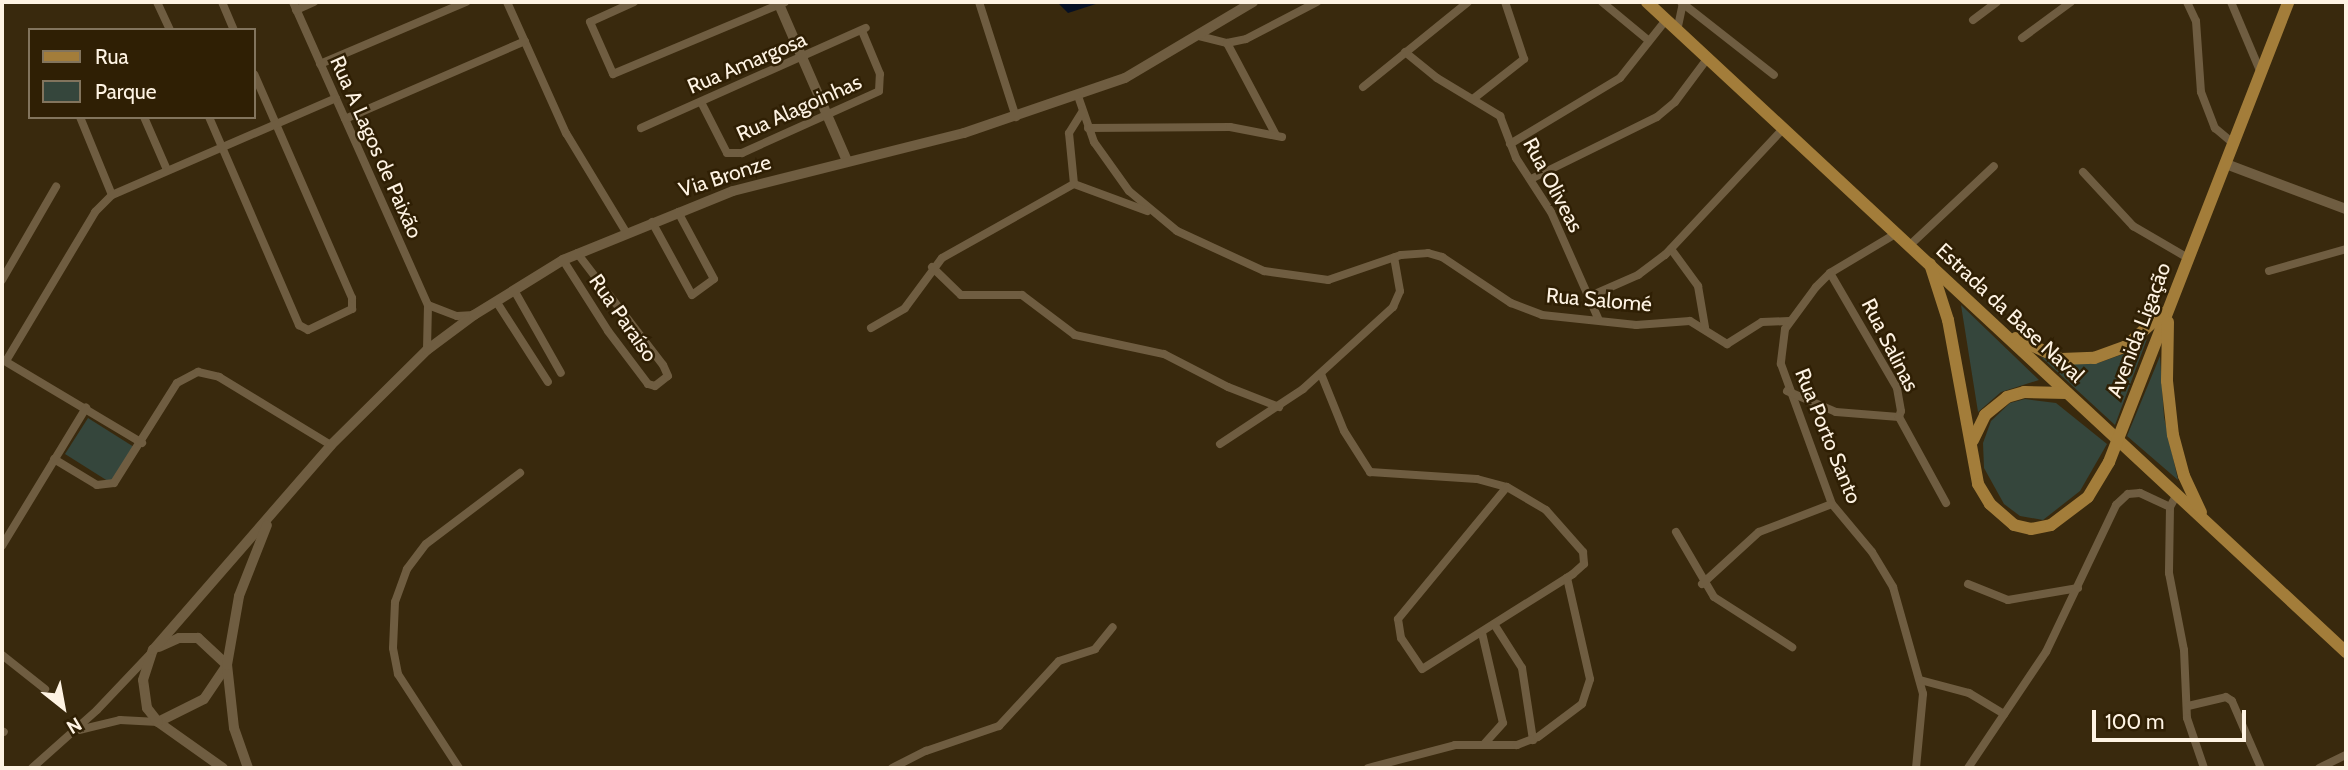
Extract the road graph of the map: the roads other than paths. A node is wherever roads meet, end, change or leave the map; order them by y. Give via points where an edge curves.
1 (157, 2) edge
2 (222, 2) edge
3 (314, 2) edge
4 (466, 2) edge
5 (507, 2) edge
6 (634, 2) edge
7 (979, 2) edge
8 (1253, 2) edge
9 (1317, 2) edge
10 (1468, 2) edge
11 (1504, 2) edge
12 (1602, 2) edge
13 (1647, 2) edge
14 (1683, 2) edge
15 (1997, 2) edge
16 (2071, 2) edge
17 (2187, 2) edge
18 (2231, 2) edge
19 (2288, 2) edge
20 (781, 3) edge
21 (295, 6) edge
22 (1666, 20) junction
23 (1973, 20) dead end
24 (169, 28) edge
25 (233, 28) edge
26 (864, 30) joint
27 (1676, 31) junction
28 (1199, 36) junction
29 (2022, 38) dead end
30 (1648, 40) junction
31 (525, 41) junction
32 (1227, 43) junction
33 (1405, 52) junction
34 (1707, 59) junction
35 (804, 60) junction
36 (320, 64) junction
37 (2261, 73) junction
38 (1774, 75) dead end
39 (256, 79) edge
40 (1363, 87) dead end
41 (1078, 96) junction
42 (335, 98) junction
43 (1473, 99) junction
44 (701, 102) junction
45 (1082, 112) junction
46 (828, 114) junction
47 (1016, 117) junction
48 (145, 119) edge
49 (210, 119) edge
50 (345, 119) junction
51 (81, 121) edge
52 (276, 124) junction
53 (641, 128) dead end
54 (1088, 128) junction
55 (1783, 129) junction
56 (1510, 144) junction
57 (2234, 144) junction
58 (222, 147) junction
59 (846, 161) junction
60 (2226, 164) junction
61 (1994, 166) dead end
62 (167, 170) junction
63 (2083, 172) dead end
64 (1531, 180) junction
65 (1074, 184) junction
66 (56, 187) dead end
67 (112, 195) junction
68 (2346, 209) edge
69 (678, 212) junction
70 (1153, 213) junction
71 (652, 222) junction
72 (626, 232) junction
73 (1897, 233) junction
74 (1910, 245) junction
75 (1671, 249) junction
76 (2346, 249) edge
77 (578, 253) junction
78 (1394, 258) junction
79 (2188, 258) junction
80 (563, 260) junction
81 (1930, 264) junction
82 (932, 267) junction
83 (2269, 271) dead end
84 (1830, 273) junction
85 (2, 280) edge
86 (514, 290) junction
87 (1588, 297) junction
88 (496, 301) junction
89 (428, 305) junction
90 (2170, 305) junction
91 (474, 315) junction
92 (1598, 318) junction
93 (1789, 321) junction
94 (1705, 327) junction
95 (871, 328) dead end
96 (1999, 328) junction
97 (427, 350) junction
98 (4, 360) edge
99 (561, 373) dead end
100 (1321, 374) junction
101 (548, 382) dead end
102 (1787, 391) junction
103 (2067, 393) junction
104 (1279, 407) junction
105 (86, 408) junction
106 (1899, 416) junction
107 (1973, 440) junction
108 (142, 443) junction
109 (1220, 444) dead end
110 (331, 445) junction
111 (54, 459) junction
112 (520, 473) dead end
113 (2184, 476) junction
114 (1507, 487) junction
115 (2174, 491) junction
116 (1946, 503) dead end
117 (1832, 504) junction
118 (276, 507) junction
119 (2170, 507) junction
120 (2209, 525) junction
121 (1676, 532) dead end
122 (2, 546) edge
123 (1567, 578) junction
124 (1702, 584) junction
125 (1968, 584) dead end
126 (2078, 587) junction
127 (1494, 624) junction
128 (1113, 627) dead end
129 (1482, 633) junction
130 (1792, 648) dead end
131 (153, 650) junction
132 (2346, 652) edge
133 (2, 655) edge
134 (227, 665) junction
135 (1920, 680) junction
136 (45, 689) dead end
137 (2188, 706) junction
138 (2004, 714) junction
139 (158, 722) junction
140 (73, 733) junction
141 (1533, 740) junction
142 (1484, 744) junction
143 (2346, 755) edge
144 (32, 768) edge
145 (223, 768) edge
146 (248, 768) edge
147 (458, 768) edge
148 (892, 768) edge
149 (1368, 768) edge
150 (1916, 768) edge
151 (1968, 768) edge
152 (2204, 768) edge
153 (2261, 768) edge
154 (2319, 768) edge

1 - 24 street
2 - 25 street
3 - 21 street
4 - 36 street
5 - 31 street
6 - 20 street via 590,22 613,74
7 - 47 street
8 - 28 main road, Via Bronze
9 - 32 street via 1245,39
10 - 33 street
11 - 43 street via 1524,59
12 - 30 street
13 - 22 main road, Estrada da Base Naval
14 - 27 street
14 - 38 street
15 - 23 street
16 - 29 street
17 - 57 street via 2196,21 2201,92 2216,128
18 - 37 street
19 - 37 main road, Avenida Ligação
20 - 35 street
21 - 36 street, Rua A Lagos de Paixão
22 - 27 main road, Estrada da Base Naval
22 - 30 street
26 - 35 street, Rua Amargosa
26 - 46 street, Rua Alagoinhas via 882,86 869,97
27 - 34 main road, Estrada da Base Naval
28 - 32 street
28 - 41 main road, Via Bronze via 1125,78
30 - 56 street via 1613,83
31 - 50 street
31 - 72 street via 566,133
32 - 54 street via 1279,136 1230,127
33 - 40 street
33 - 43 street, Rua Oliveas
34 - 55 main road, Estrada da Base Naval
34 - 64 street via 1675,102 1657,117
35 - 44 street, Rua Amargosa
35 - 46 street
36 - 42 street, Rua A Lagos de Paixão
37 - 57 main road, Avenida Ligação
39 - 52 street
41 - 45 street, Rua Salomé
41 - 47 main road, Via Bronze
42 - 50 street, Rua A Lagos de Paixão
42 - 52 street
43 - 56 street, Rua Oliveas via 1500,117
44 - 46 street, Rua Alagoinhas via 723,148 733,156
44 - 53 street, Rua Amargosa
45 - 54 street, Rua Salomé
45 - 65 street via 1069,133
46 - 59 street
47 - 59 main road, Via Bronze
48 - 62 street
49 - 58 street
50 - 89 street, Rua A Lagos de Paixão
51 - 67 street
52 - 58 street
52 - 58 street via 353,308 303,329
54 - 70 street, Rua Salomé via 1119,179
55 - 73 main road, Estrada da Base Naval
55 - 75 street
56 - 64 street, Rua Oliveas
57 - 60 main road, Avenida Ligação
58 - 62 street
59 - 69 main road, Via Bronze via 733,191
60 - 68 main road
60 - 79 main road, Avenida Ligação
61 - 74 street
62 - 67 street
63 - 79 street via 2133,226
64 - 87 street, Rua Oliveas via 1551,212
65 - 70 street, Rua Salomé
65 - 82 street via 976,236
66 - 85 street
67 - 98 street via 95,212
69 - 71 main road, Via Bronze
69 - 71 street via 713,277 712,283 690,294
70 - 78 street, Rua Salomé via 1177,231 1264,271 1295,278 1345,278
71 - 72 main road, Via Bronze
72 - 77 main road, Via Bronze
73 - 74 main road, Estrada da Base Naval
73 - 84 street, Rua Porto Santo
74 - 81 main road, Estrada da Base Naval
75 - 87 street via 1638,275
75 - 94 street via 1705,302
76 - 83 street
77 - 80 main road, Via Bronze
77 - 80 street, Rua Paraíso via 658,357 668,375 660,382 648,384
78 - 92 street, Rua Salomé via 1416,254 1442,257 1493,293 1527,310 1563,318
78 - 100 street via 1401,291 1397,302
79 - 90 main road, Avenida Ligação
80 - 86 main road, Via Bronze
81 - 96 main road, Estrada da Base Naval
81 - 107 main road, Avenida Ligação via 1948,320
82 - 95 street via 905,308
82 - 104 street via 961,295 1022,295 1075,335 1164,354
84 - 93 street, Rua Porto Santo
84 - 106 street, Rua Salinas via 1900,395
86 - 88 main road, Via Bronze
86 - 99 street
87 - 92 street, Rua Oliveas
88 - 91 main road, Via Bronze
88 - 101 street
89 - 91 street via 457,316
89 - 97 street, Rua A Lagos de Paixão
90 - 96 main road via 2132,342 2085,360 2061,359
90 - 107 main road, Avenida Ligação via 2109,461 2076,509 2051,525 2023,528 2006,520 1984,495 1972,461
90 - 113 main road via 2167,381
91 - 97 main road, Via Bronze
92 - 94 street, Rua Salomé via 1636,325 1690,321
93 - 94 street, Rua Salomé via 1762,322 1733,344 1723,344
93 - 102 street, Rua Porto Santo via 1781,364
96 - 103 main road, Estrada da Base Naval
97 - 110 main road, Via Bronze
98 - 105 street
100 - 104 street
100 - 114 street via 1352,448 1370,472 1477,479
102 - 106 street, Rua Salinas via 1836,412
102 - 117 street, Rua Porto Santo
103 - 107 main road via 2024,392 2007,397 1985,415
103 - 115 main road, Estrada da Base Naval
104 - 109 street
105 - 108 street
105 - 111 street
106 - 116 street
108 - 110 street via 177,383 198,372 219,377
108 - 111 street via 110,486 97,485
110 - 118 main road, Via Bronze
111 - 122 street
112 - 147 street via 426,544 407,569 396,602 393,648 398,674
113 - 115 main road
113 - 120 main road
114 - 123 street via 1546,510 1577,541 1585,561
114 - 129 street via 1407,605 1397,625 1422,668
115 - 119 street
115 - 120 main road, Estrada da Base Naval
117 - 124 street via 1759,532
117 - 135 street, Rua Porto Santo via 1886,573
118 - 131 main road, Via Bronze
118 - 134 main road via 239,596
119 - 126 street via 2140,493 2123,498
119 - 137 street via 2169,573 2184,650
120 - 132 main road, Estrada da Base Naval
121 - 124 street
123 - 127 street
123 - 141 street via 1590,692 1582,704
124 - 130 street via 1737,616
125 - 126 street via 2008,600
126 - 138 street via 2046,652
127 - 129 street
127 - 141 street via 1522,668
128 - 148 street via 1095,649 1059,661 999,726 917,754
129 - 142 street via 1503,714 1499,730
131 - 134 main road via 179,638 198,638
131 - 139 main road via 144,668 142,692
131 - 140 street
133 - 136 street
134 - 139 main road via 204,699
134 - 146 main road via 234,728
135 - 138 street via 1969,693
135 - 150 street, Rua Porto Santo via 1923,709
137 - 152 street
137 - 153 street via 2226,697 2232,701
138 - 151 street
139 - 140 street via 102,722
139 - 145 main road
140 - 144 street
141 - 142 street via 1517,745
142 - 149 street via 1423,751
143 - 154 street

